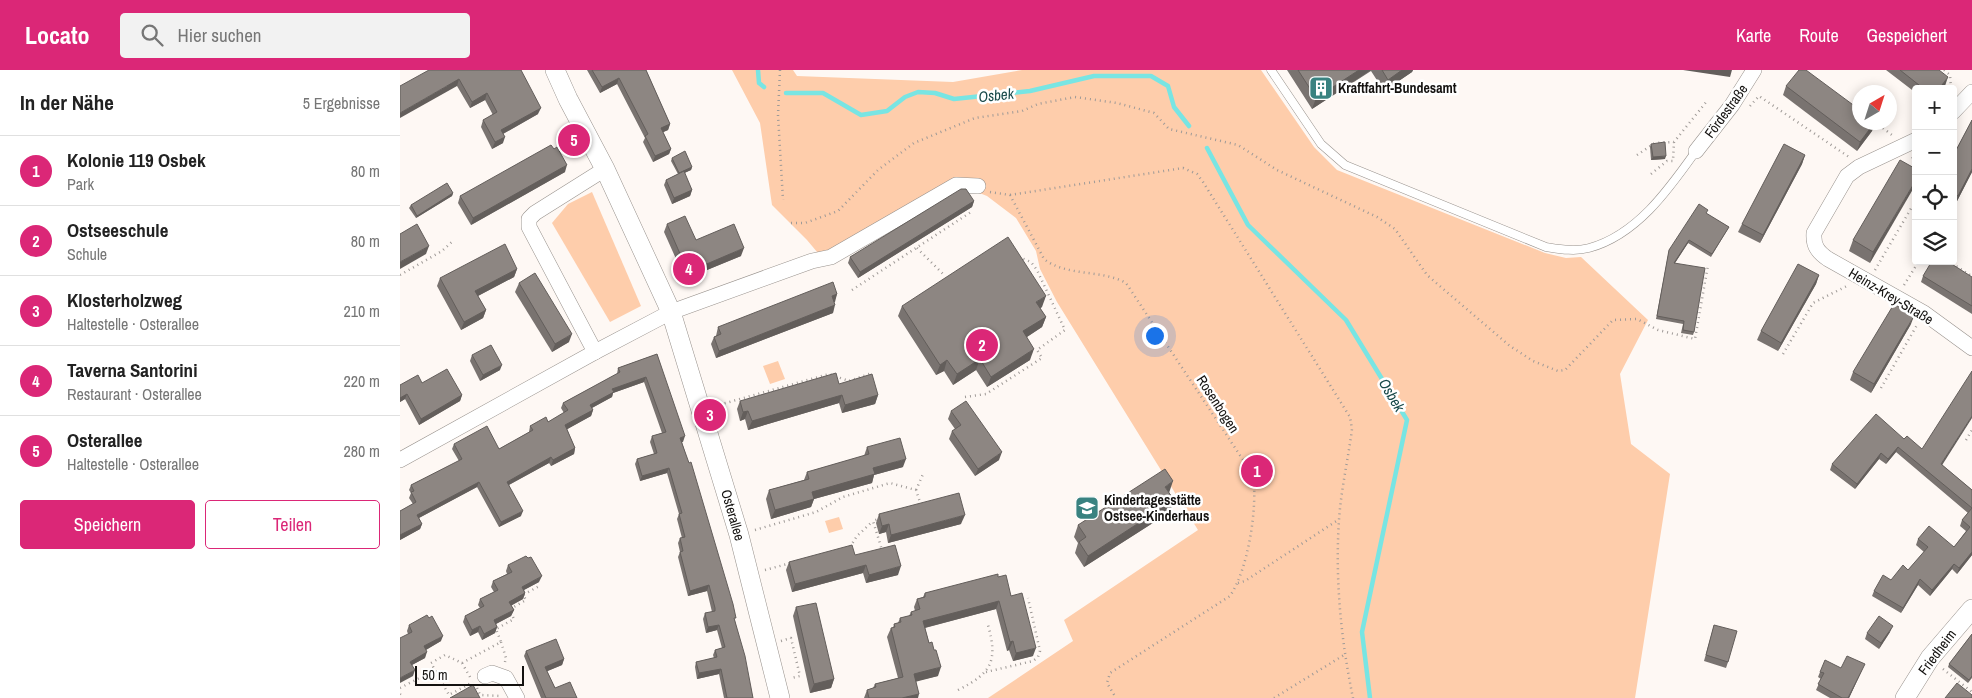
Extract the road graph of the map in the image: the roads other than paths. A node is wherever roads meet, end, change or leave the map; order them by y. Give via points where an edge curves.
1 (555, 70) edge
2 (1272, 70) edge
3 (1754, 70) edge
4 (1972, 92) edge
5 (1957, 108) edge
6 (1911, 143) edge
7 (1696, 150) joint
8 (605, 169) junction
9 (978, 186) road end
10 (671, 312) junction
11 (1972, 348) edge
12 (594, 352) junction
13 (400, 460) edge
14 (1972, 609) edge
15 (492, 675) road end
16 (778, 690) edge
17 (516, 698) edge
18 (1905, 698) edge

1 - 8 street, Osterallee
2 - 7 lane via 1321,144 1345,165 1546,247 1587,249 1604,243 1636,222 1665,194
3 - 7 street, Fördestraße via 1732,105
4 - 5 street
6 - 11 street, Heinz-Krey-Straße via 1847,176 1814,233 1813,242 1819,252 1924,313
8 - 10 street, Osterallee
8 - 12 street via 535,213 529,227
9 - 10 street via 956,185 831,257
10 - 12 street
10 - 16 street, Osterallee via 739,535
12 - 13 street
14 - 18 street, Friedheim via 1930,658
15 - 17 street via 506,678

